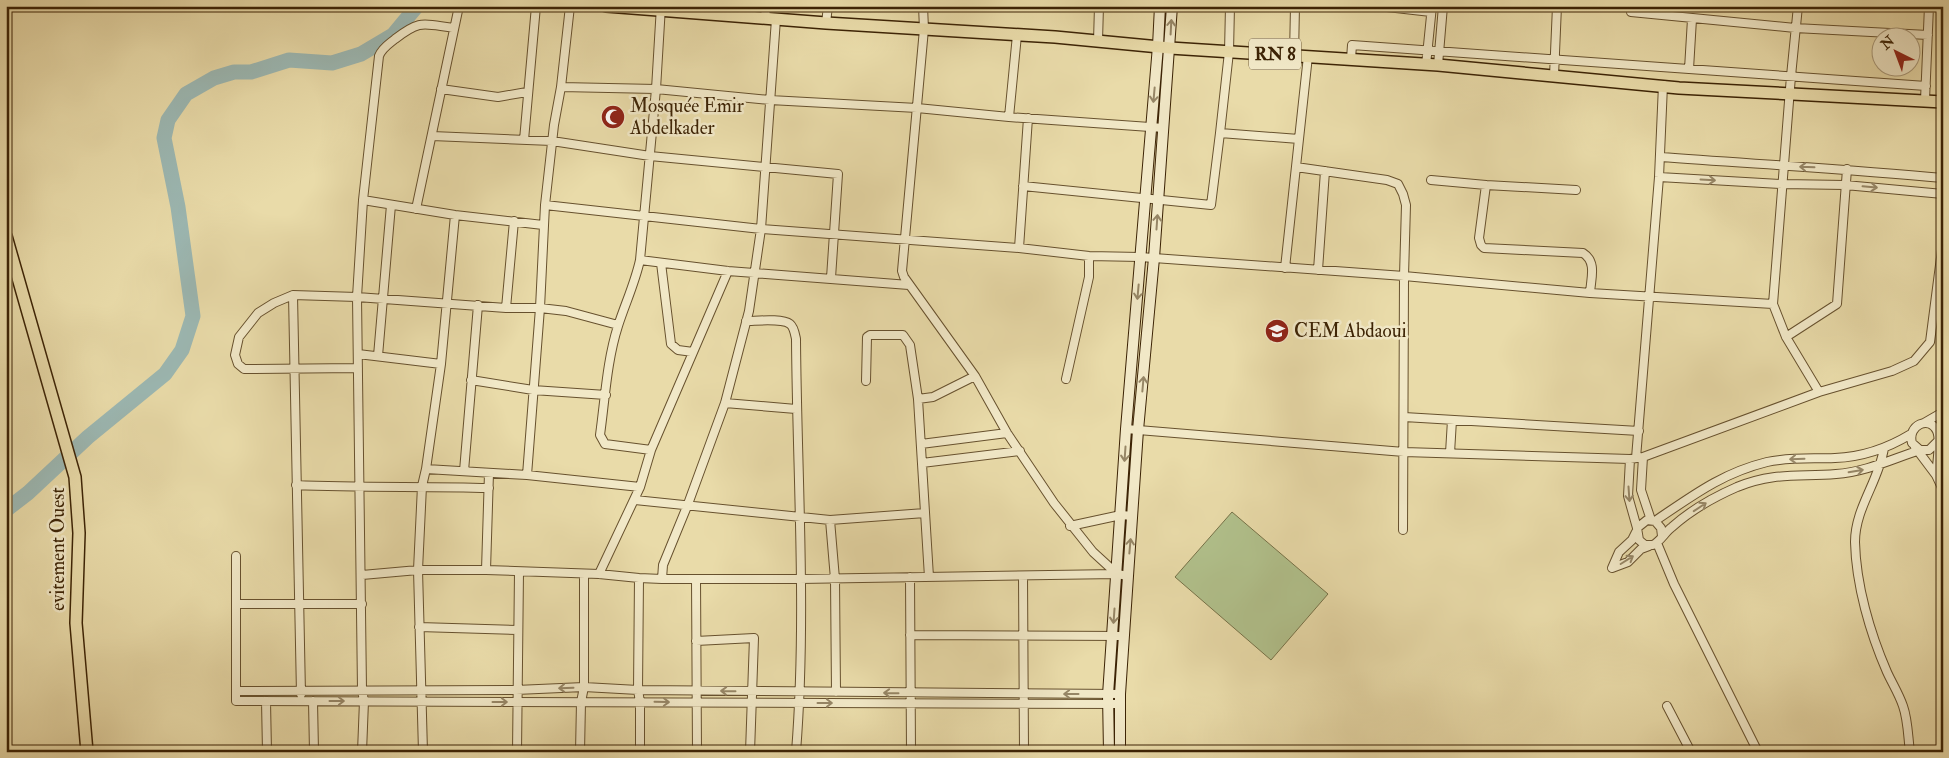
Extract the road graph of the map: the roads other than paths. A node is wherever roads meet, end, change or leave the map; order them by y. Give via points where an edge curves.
1 (458, 6) edge
2 (536, 6) edge
3 (570, 6) edge
4 (606, 6) edge
5 (828, 6) edge
6 (923, 6) edge
7 (1099, 6) edge
8 (1160, 6) edge
9 (1172, 6) edge
10 (1230, 6) edge
11 (1295, 6) edge
12 (1378, 6) edge
13 (1443, 6) edge
14 (1557, 6) edge
15 (1798, 6) edge
16 (1929, 6) edge
17 (661, 8) edge
18 (1431, 9) edge
19 (1631, 12) dead end
20 (769, 14) edge
21 (1692, 18) junction
22 (826, 23) junction
23 (454, 28) junction
24 (1795, 28) junction
25 (924, 29) junction
26 (1017, 35) junction
27 (1928, 35) junction
28 (1098, 42) junction
29 (1164, 47) junction
30 (1427, 50) junction
31 (1439, 51) junction
32 (1229, 52) junction
33 (1294, 56) junction
34 (1308, 56) junction
35 (1350, 59) junction
36 (1555, 60) junction
37 (1426, 65) junction
38 (1438, 65) junction
39 (1689, 69) junction
40 (1554, 76) junction
41 (1791, 76) junction
42 (1664, 85) junction
43 (1926, 86) junction
44 (561, 87) junction
45 (656, 89) junction
46 (441, 90) junction
47 (527, 92) junction
48 (1790, 93) junction
49 (770, 100) junction
50 (1925, 100) junction
51 (1943, 102) edge
52 (918, 108) junction
53 (1009, 117) junction
54 (1028, 118) junction
55 (1152, 127) junction
56 (1164, 128) junction
57 (1220, 133) junction
58 (432, 136) junction
59 (1299, 139) junction
60 (524, 140) junction
61 (552, 142) junction
62 (650, 156) junction
63 (1660, 157) junction
64 (1784, 166) junction
65 (1296, 167) junction
66 (764, 168) junction
67 (1847, 169) junction
68 (1325, 171) junction
69 (1659, 177) junction
70 (1943, 178) edge
71 (1431, 180) dead end
72 (1782, 184) junction
73 (1486, 185) junction
74 (1846, 185) junction
75 (1023, 186) junction
76 (1576, 190) dead end
77 (1943, 194) edge
78 (1145, 197) junction
79 (1158, 199) junction
80 (363, 200) junction
81 (391, 205) junction
82 (545, 205) junction
83 (416, 209) junction
84 (455, 215) junction
85 (645, 217) junction
86 (514, 221) junction
87 (544, 224) junction
88 (761, 229) junction
89 (833, 234) junction
90 (6, 236) edge
91 (905, 239) junction
92 (1943, 242) edge
93 (1019, 248) junction
94 (1089, 256) junction
95 (1140, 257) junction
96 (1154, 258) junction
97 (640, 260) junction
98 (661, 263) junction
99 (1285, 268) junction
100 (1318, 270) junction
101 (728, 271) junction
102 (755, 273) junction
103 (1404, 276) junction
104 (831, 278) junction
105 (909, 285) junction
106 (1590, 293) junction
107 (293, 295) junction
108 (1650, 296) junction
109 (357, 297) junction
110 (383, 299) junction
111 (446, 303) junction
112 (1772, 304) junction
113 (478, 305) junction
114 (506, 308) junction
115 (540, 308) junction
116 (746, 321) junction
117 (618, 325) junction
118 (1786, 337) junction
119 (693, 352) junction
120 (358, 354) junction
121 (378, 356) junction
122 (441, 364) junction
123 (358, 368) junction
124 (294, 369) junction
125 (975, 376) junction
126 (1066, 379) dead end
127 (471, 380) junction
128 (866, 381) dead end
129 (533, 390) junction
130 (1819, 392) junction
131 (606, 395) junction
132 (918, 399) junction
133 (725, 403) junction
134 (796, 410) junction
135 (1943, 412) edge
136 (1404, 417) junction
137 (1452, 420) junction
138 (1924, 423) junction
139 (1126, 429) junction
140 (1138, 430) junction
141 (1639, 431) junction
142 (1007, 433) junction
143 (1911, 434) junction
144 (1940, 437) edge
145 (921, 444) junction
146 (1884, 448) junction
147 (1918, 449) junction
148 (651, 450) junction
149 (1020, 451) junction
150 (1404, 452) junction
151 (1450, 453) junction
152 (1636, 458) junction
153 (922, 463) junction
154 (1882, 465) junction
155 (426, 469) junction
156 (464, 471) junction
157 (489, 473) junction
158 (1936, 475) junction
159 (528, 476) junction
160 (296, 485) junction
161 (422, 486) junction
162 (640, 487) junction
163 (359, 488) junction
164 (489, 488) junction
165 (1943, 490) edge
166 (634, 500) junction
167 (688, 504) junction
168 (925, 513) junction
169 (1121, 515) junction
170 (1133, 516) junction
171 (800, 517) junction
172 (830, 520) junction
173 (1653, 520) junction
174 (1070, 526) junction
175 (1403, 530) dead end
176 (1637, 530) junction
177 (1662, 536) junction
178 (1653, 544) junction
179 (236, 556) dead end
180 (418, 570) junction
181 (486, 570) junction
182 (518, 572) junction
183 (584, 574) junction
184 (599, 574) junction
185 (1117, 574) junction
186 (362, 575) junction
187 (1023, 576) junction
188 (1128, 576) junction
189 (910, 577) junction
190 (929, 577) junction
191 (639, 578) junction
192 (662, 579) junction
193 (696, 579) junction
194 (800, 579) junction
195 (835, 579) junction
196 (236, 604) junction
197 (299, 604) junction
198 (362, 604) junction
199 (420, 627) junction
200 (517, 630) junction
201 (910, 635) junction
202 (1023, 636) junction
203 (1112, 636) junction
204 (1124, 636) junction
205 (696, 641) junction
206 (584, 687) junction
207 (237, 690) junction
208 (301, 690) junction
209 (362, 690) junction
210 (421, 690) junction
211 (516, 690) junction
212 (638, 690) junction
213 (696, 690) junction
214 (752, 691) junction
215 (800, 692) junction
216 (836, 692) junction
217 (910, 693) junction
218 (1023, 694) junction
219 (1108, 699) junction
220 (1120, 699) junction
221 (266, 701) junction
222 (300, 701) junction
223 (313, 701) junction
224 (364, 701) junction
225 (422, 702) junction
226 (517, 702) junction
227 (581, 702) junction
228 (640, 702) junction
229 (752, 702) junction
230 (696, 703) junction
231 (800, 703) junction
232 (910, 703) junction
233 (1023, 703) junction
234 (1667, 706) dead end
235 (88, 752) edge
236 (267, 752) edge
237 (314, 752) edge
238 (362, 752) edge
239 (423, 752) edge
240 (517, 752) edge
241 (580, 752) edge
242 (640, 752) edge
243 (696, 752) edge
244 (750, 752) edge
245 (796, 752) edge
246 (910, 752) edge
247 (1024, 752) edge
248 (1109, 752) edge
249 (1120, 752) edge
250 (1690, 752) edge
251 (1758, 752) edge
252 (1910, 752) edge

1 - 23 street
2 - 47 street
3 - 44 street
4 - 17 main road, RN 8
5 - 22 street
6 - 25 street
7 - 28 street
8 - 29 main road
29 -> 9 main road
10 - 32 street
11 - 33 street
12 - 18 street
13 - 31 street
14 - 36 street
15 - 24 street
16 - 27 street
17 - 20 main road, RN 8
17 - 45 street
18 - 30 street
19 - 21 street
20 - 22 main road, RN 8
20 - 49 street
21 - 24 street
21 - 39 street
22 - 25 main road, RN 8
23 - 46 street
23 - 80 street via 416,24 380,52
24 - 27 street
24 - 41 street
25 - 26 main road, RN 8
25 - 52 street
26 - 28 main road, RN 8
26 - 53 street
27 - 43 street
28 - 29 main road, RN 8
29 - 32 main road, RN 8
29 -> 55 main road
29 - 56 main road
30 - 31 street
30 - 35 street via 1352,45
30 - 37 street
31 - 36 street
31 - 38 street
32 - 33 main road, RN 8
32 - 57 street
33 - 34 main road, RN 8
34 - 35 main road, RN 8
34 - 59 street
35 - 37 main road, RN 8
36 - 39 street
36 - 40 street
37 - 38 main road, RN 8
38 - 40 main road, RN 8
39 - 41 street
40 - 42 main road, RN 8
41 - 43 street
41 - 48 street
42 - 48 main road, RN 8
42 - 63 street
43 - 50 street
44 - 45 street
44 - 61 street
45 - 49 street
45 - 62 street
46 - 47 street via 498,97
46 - 58 street
47 - 60 street
48 - 50 main road, RN 8
48 - 64 street
49 - 52 street
49 - 66 street
50 - 51 main road, RN 8
52 - 53 street
52 - 91 street
53 - 54 street
54 - 55 street
54 - 75 street
55 - 56 street
55 - 78 main road
56 - 79 main road
57 - 59 street
57 - 79 street via 1211,205
58 - 60 street
58 - 83 street
59 - 65 street
60 - 61 street
61 - 62 street
61 - 82 street
62 - 66 street
62 - 85 street
63 - 64 street
63 - 69 street
67 -> 64 street
64 - 72 street
65 - 68 street
65 - 99 street
66 - 88 street
66 - 89 street via 838,174
67 - 70 street
67 - 74 street
68 - 100 street
68 - 103 street via 1398,184 1406,205
69 -> 72 street
69 - 108 street
71 - 73 street
72 - 74 street
72 - 112 street
73 - 76 street
73 - 106 street via 1479,238 1484,248 1583,253 1592,264
74 -> 77 street
74 - 118 street via 1837,304
75 - 78 street
75 - 93 street
78 - 79 street
78 - 95 main road
96 -> 79 main road
80 - 81 street
80 - 109 street
81 - 83 street
81 - 110 street
82 - 85 street
82 - 87 street
83 - 84 street
84 - 86 street
84 - 111 street
85 - 88 street
85 - 97 street
86 - 87 street
86 - 114 street
87 - 115 street
88 - 89 street
88 - 102 street
89 - 91 street
89 - 104 street
90 - 235 main road, evitement Ouest via 75,477 79,533 76,623
91 - 93 street
91 - 105 street via 902,271
92 - 130 street via 1930,342 1914,361 1899,368
93 - 94 street
94 - 95 street
94 - 126 street via 1089,277
95 - 96 street
95 -> 139 main road
96 - 99 street
140 -> 96 main road
97 - 98 street
97 - 117 street
98 - 101 street
98 - 119 street via 671,344 678,350
99 - 100 street
100 - 103 street
101 - 102 street
101 - 119 street
102 - 104 street
102 - 116 street
103 - 106 street
103 - 136 street
104 - 105 street
105 - 125 street
106 - 108 street
107 - 109 street
107 - 124 street
107 - 124 street via 258,313 238,337 235,355 238,364 244,368
108 - 112 street
108 - 141 street
109 - 110 street
109 - 120 street
110 - 111 street
110 - 121 street
111 - 113 street
111 - 122 street
112 - 118 street
113 - 114 street
113 - 127 street
114 - 115 street
115 - 117 street via 566,311
115 - 129 street
116 - 133 street
116 - 134 street via 784,322 794,329
117 - 131 street
118 - 130 street
119 - 148 street
120 - 121 street
120 - 123 street
121 - 122 street
122 - 155 street
123 - 124 street
123 - 163 street
124 - 160 street
125 - 132 street via 933,397
125 - 142 street
127 - 129 street
127 - 156 street
128 - 132 street via 868,337 903,335 910,344
129 - 131 street
129 - 159 street
130 - 152 street
131 - 148 street via 600,435 602,441
132 - 145 street
133 - 134 street
133 - 167 street
134 - 171 street
135 - 138 street
136 - 137 street
136 - 150 street
137 - 141 street
137 - 151 street
138 - 143 street via 1916,426
138 - 144 street via 1936,429
139 - 140 street
139 -> 169 main road
140 - 150 street
140 - 170 main road
141 - 152 street
142 - 145 street
142 - 149 street
143 - 146 street
143 - 147 street
144 - 147 street via 1929,450
144 - 158 street
145 - 153 street
146 - 154 street
146 -> 173 street via 1854,456 1767,462 1733,472
147 - 154 street
147 - 158 street
148 - 162 street
149 - 153 street
149 - 174 street
150 - 151 street
150 - 175 street
151 - 152 street
152 - 173 street via 1641,490
152 -> 176 street via 1628,496
153 - 168 street
177 -> 154 street via 1711,499 1738,486 1769,477 1836,474
154 - 252 street via 1862,507 1856,550 1867,615 1886,671 1903,707
155 - 156 street
155 - 161 street
156 - 157 street
157 - 159 street
157 - 164 street
158 - 165 street
159 - 162 street
160 - 163 street
160 - 197 street
161 - 163 street
161 - 164 street
161 - 180 street
162 - 166 street
163 - 186 street
164 - 181 street
166 - 167 street
166 - 184 street
167 - 171 street
167 - 192 street via 663,565
168 - 172 street
168 - 190 street
169 - 170 street
169 - 174 street
169 - 185 main road
188 -> 170 main road
171 - 172 street
171 - 194 street
172 - 195 street
173 - 176 street via 1643,522
173 - 177 street via 1662,528
174 - 185 street
176 - 178 street via 1638,540
176 -> 178 street via 1619,552 1612,568 1628,562
177 - 178 street
178 - 251 street
179 - 196 street
180 - 181 street
180 - 186 street
180 - 199 street
181 - 182 street
182 - 183 street
182 - 200 street
183 - 184 street
183 - 206 street
184 - 191 street
185 - 187 street
185 - 188 street
185 -> 203 main road
186 - 198 street
187 - 190 street
187 - 202 street
188 - 204 main road
189 - 190 street
189 - 195 street
189 - 201 street
191 - 192 street
191 - 212 street
192 - 193 street
193 - 194 street
193 - 205 street
194 - 195 street
194 - 215 street
195 - 216 street
196 - 197 street
196 - 207 street
197 - 198 street
197 - 208 street
198 - 209 street
199 - 200 street
199 - 210 street
200 - 211 street
201 - 202 street
201 - 217 street
202 - 203 street
202 - 218 street
203 - 204 street
203 - 219 main road
204 - 220 main road
205 - 213 street
205 - 214 street via 754,638
206 -> 211 street
206 - 212 street
206 - 227 street
207 - 208 street
207 - 221 street via 236,701
208 - 209 street
208 - 222 street
209 - 210 street
209 - 224 street
210 - 211 street
210 - 225 street
211 - 226 street
212 - 213 street
212 - 228 street
214 -> 213 street
213 - 230 street
214 - 215 street
214 - 229 street
215 - 216 street
215 - 231 street
217 -> 216 street
217 - 218 street
217 - 232 street
219 -> 218 street
218 - 233 street
219 - 220 street
219 - 233 street
219 - 248 main road
220 - 249 main road
221 - 222 street
221 - 236 street
222 - 223 street
223 -> 224 street
223 - 237 street
224 - 225 street
224 - 238 street
225 -> 226 street
225 - 239 street
226 - 227 street
226 - 240 street
227 - 228 street
227 - 241 street
228 -> 230 street
228 - 242 street
229 - 230 street
229 - 231 street
229 - 244 street
230 - 243 street
231 -> 232 street
231 - 245 street
232 - 233 street
232 - 246 street
233 - 247 street
234 - 250 street

